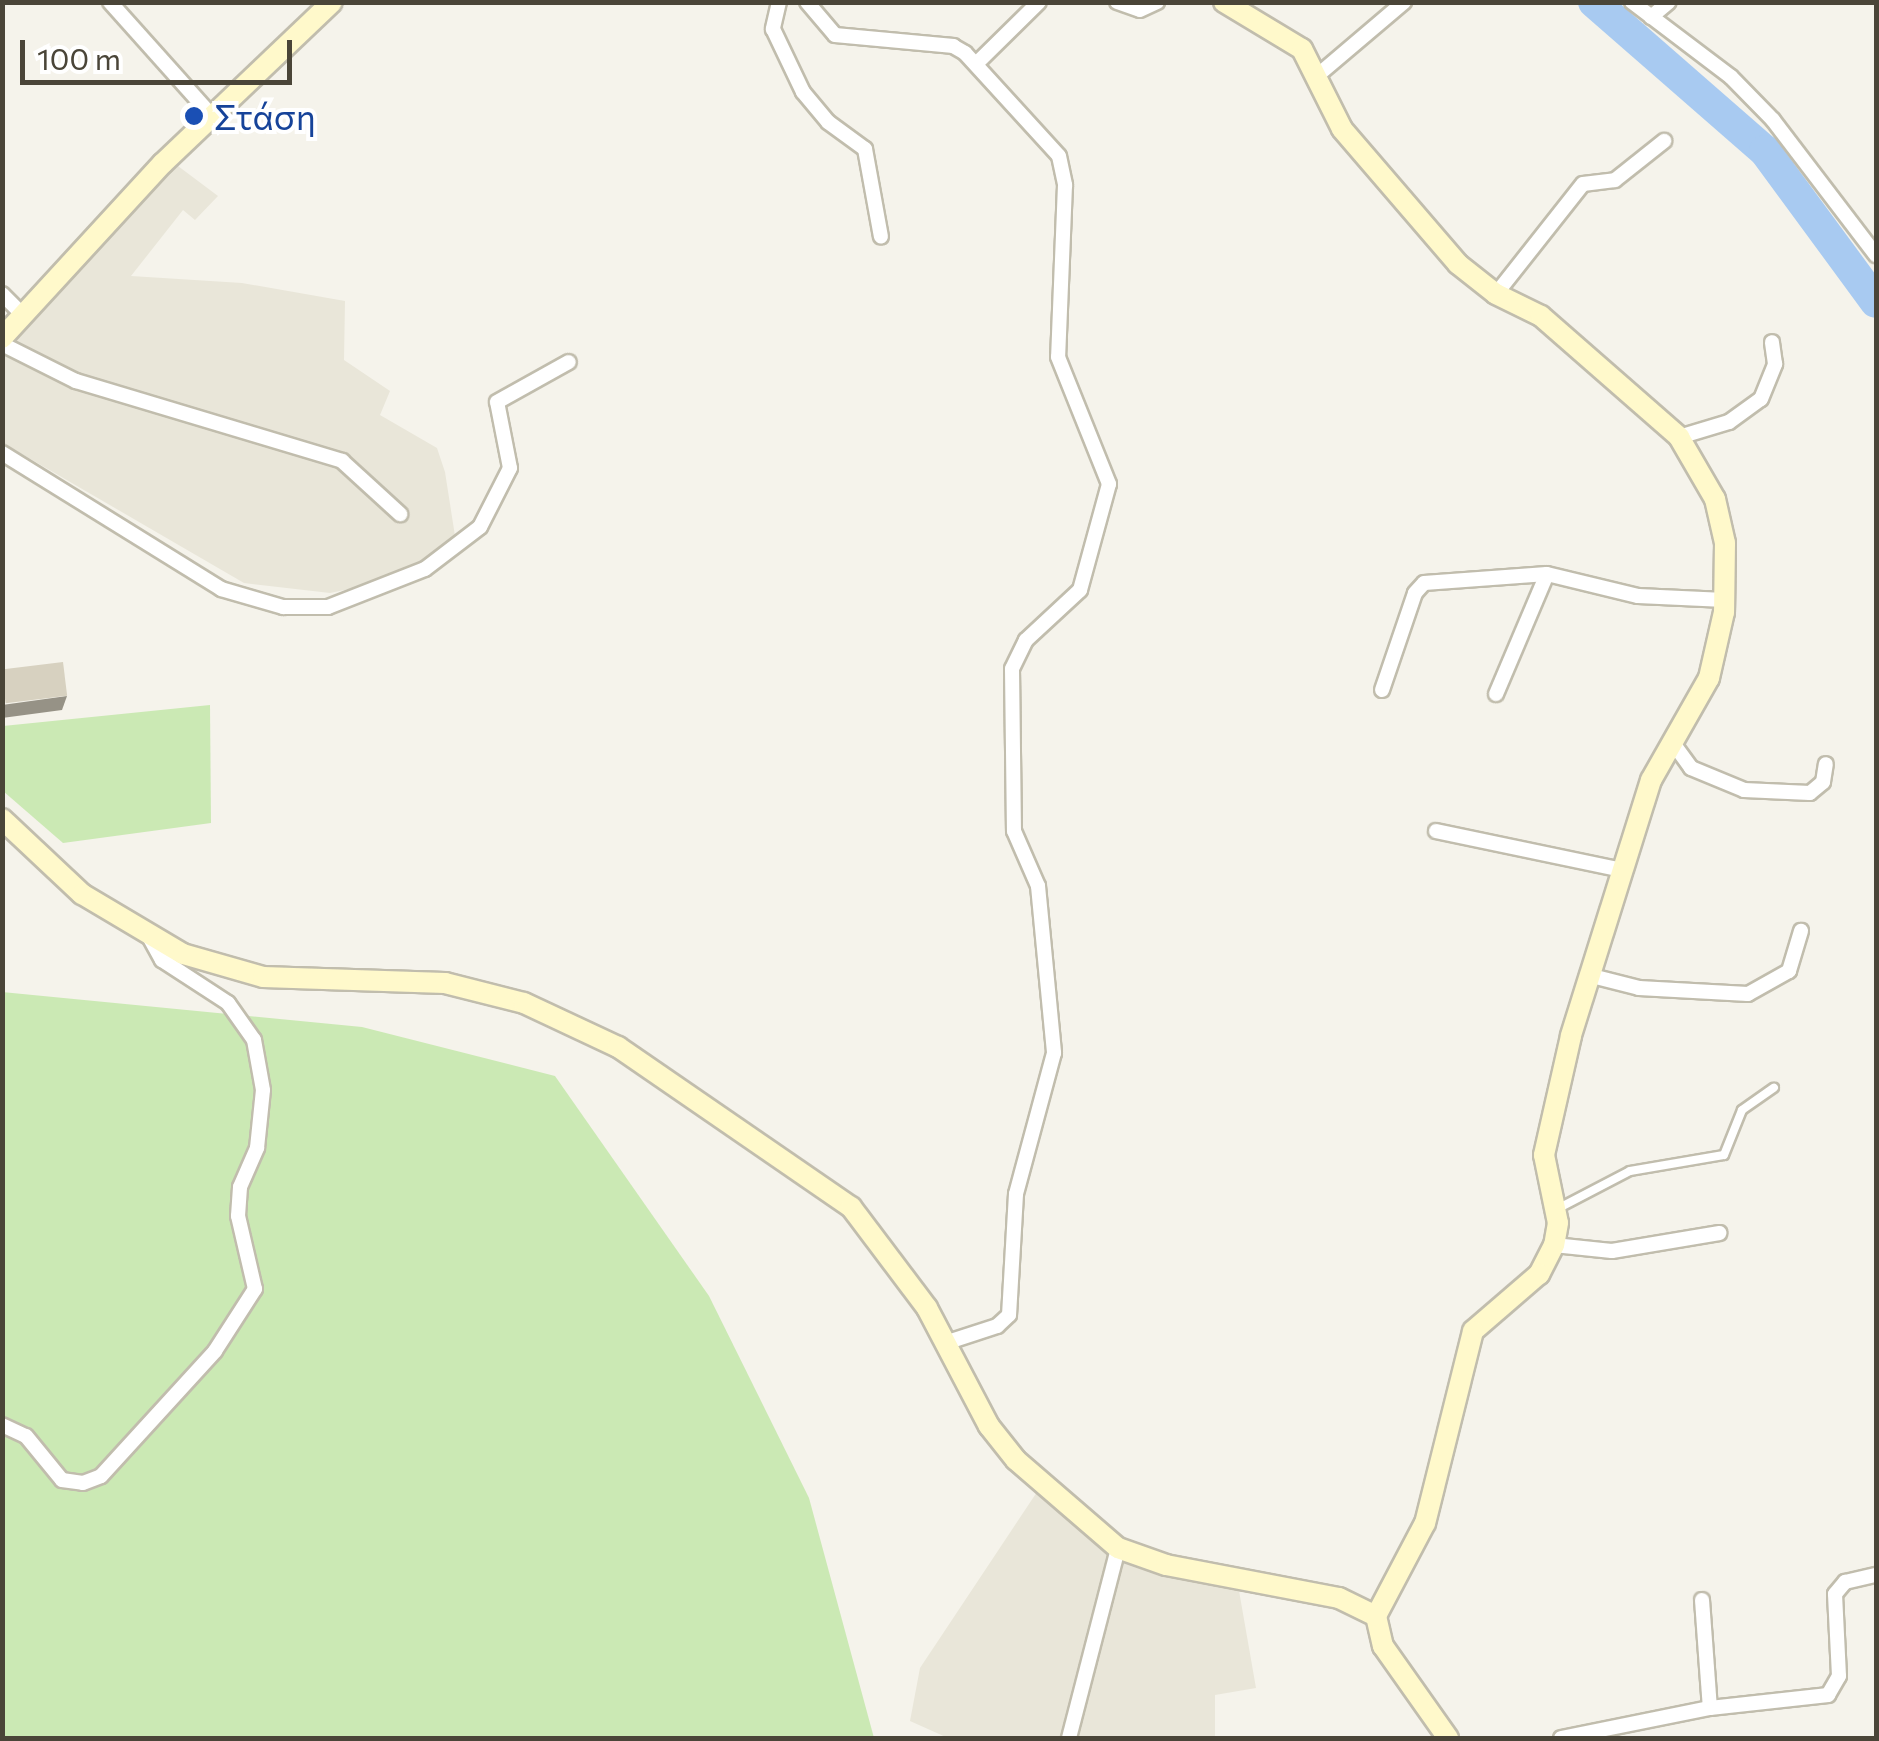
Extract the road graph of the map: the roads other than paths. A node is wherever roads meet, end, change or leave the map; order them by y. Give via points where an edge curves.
1 (110, 2) edge
2 (332, 2) edge
3 (779, 2) edge
4 (807, 2) edge
5 (1039, 2) edge
6 (1117, 2) edge
7 (1157, 2) edge
8 (1224, 2) edge
9 (1404, 2) edge
10 (1632, 2) edge
11 (1669, 2) edge
12 (1651, 17) junction
13 (976, 64) junction
14 (1318, 75) junction
15 (211, 115) junction
16 (1664, 141) dead end
17 (881, 237) dead end
18 (1876, 255) edge
19 (2, 294) edge
20 (1496, 294) junction
21 (24, 316) junction
22 (2, 341) edge
23 (1772, 342) dead end
24 (569, 362) dead end
25 (1678, 437) junction
26 (2, 452) edge
27 (400, 514) dead end
28 (1546, 574) junction
29 (1725, 600) junction
30 (1382, 690) dead end
31 (1496, 694) dead end
32 (1673, 742) junction
33 (1826, 764) dead end
34 (2, 819) edge
35 (1436, 830) dead end
36 (1622, 870) junction
37 (1802, 931) dead end
38 (150, 938) junction
39 (1588, 974) junction
40 (1774, 1088) dead end
41 (1555, 1210) junction
42 (1719, 1233) dead end
43 (1554, 1245) junction
44 (945, 1343) junction
45 (2, 1425) edge
46 (1118, 1548) junction
47 (1876, 1575) edge
48 (1702, 1600) dead end
49 (1376, 1616) junction
50 (1710, 1708) junction
51 (1069, 1738) edge
52 (1448, 1738) edge
53 (1561, 1738) edge

1 - 15 street
2 - 15 street
3 - 17 street via 776,41 803,92 828,122 865,149
4 - 13 street via 835,35 953,46
5 - 13 street
6 - 7 street via 1140,10
8 - 14 street via 1302,49
9 - 14 street
10 - 12 street
11 - 12 street
12 - 18 street via 1731,77 1773,120
13 - 44 street via 1049,142 1063,168 1058,357 1109,484 1080,590 1026,640 1012,669 1014,832 1038,886 1054,1053 1016,1194 1009,1315 997,1326
14 - 20 street via 1342,129 1429,236
15 - 21 street
16 - 20 street via 1612,182 1583,184
19 - 21 street
20 - 25 street via 1542,316
21 - 22 street
22 - 27 street via 76,381 342,462
23 - 25 street via 1775,364 1761,399 1729,422
24 - 26 street via 497,402 510,468 480,527 426,569 328,607 283,607 222,589
25 - 29 street via 1715,499 1725,543
28 - 29 street via 1638,596
28 - 30 street via 1420,585
28 - 31 street
29 - 32 street via 1701,702
32 - 33 street via 1691,768 1744,790 1810,793 1823,782
32 - 36 street via 1651,780
34 - 38 street via 82,894
35 - 36 street
36 - 39 street
37 - 39 street via 1789,971 1748,994 1638,988
38 - 44 street via 263,977 445,983 524,1003 618,1048 851,1207 896,1260
38 - 45 street via 162,960 228,1003 254,1040 262,1090 257,1148 240,1188 238,1216 255,1289 214,1351 102,1476 62,1480 26,1436
39 - 41 street via 1544,1155
40 - 41 lane via 1742,1110 1724,1155 1630,1171
41 - 43 street
42 - 43 street via 1612,1251
43 - 49 street via 1540,1274 1473,1331 1425,1523
44 - 46 street via 989,1426 1016,1460
46 - 49 street via 1166,1565 1339,1598
46 - 51 street
47 - 50 street via 1845,1582 1835,1594 1839,1676 1833,1692
48 - 50 street
49 - 52 street via 1384,1646
50 - 53 street

